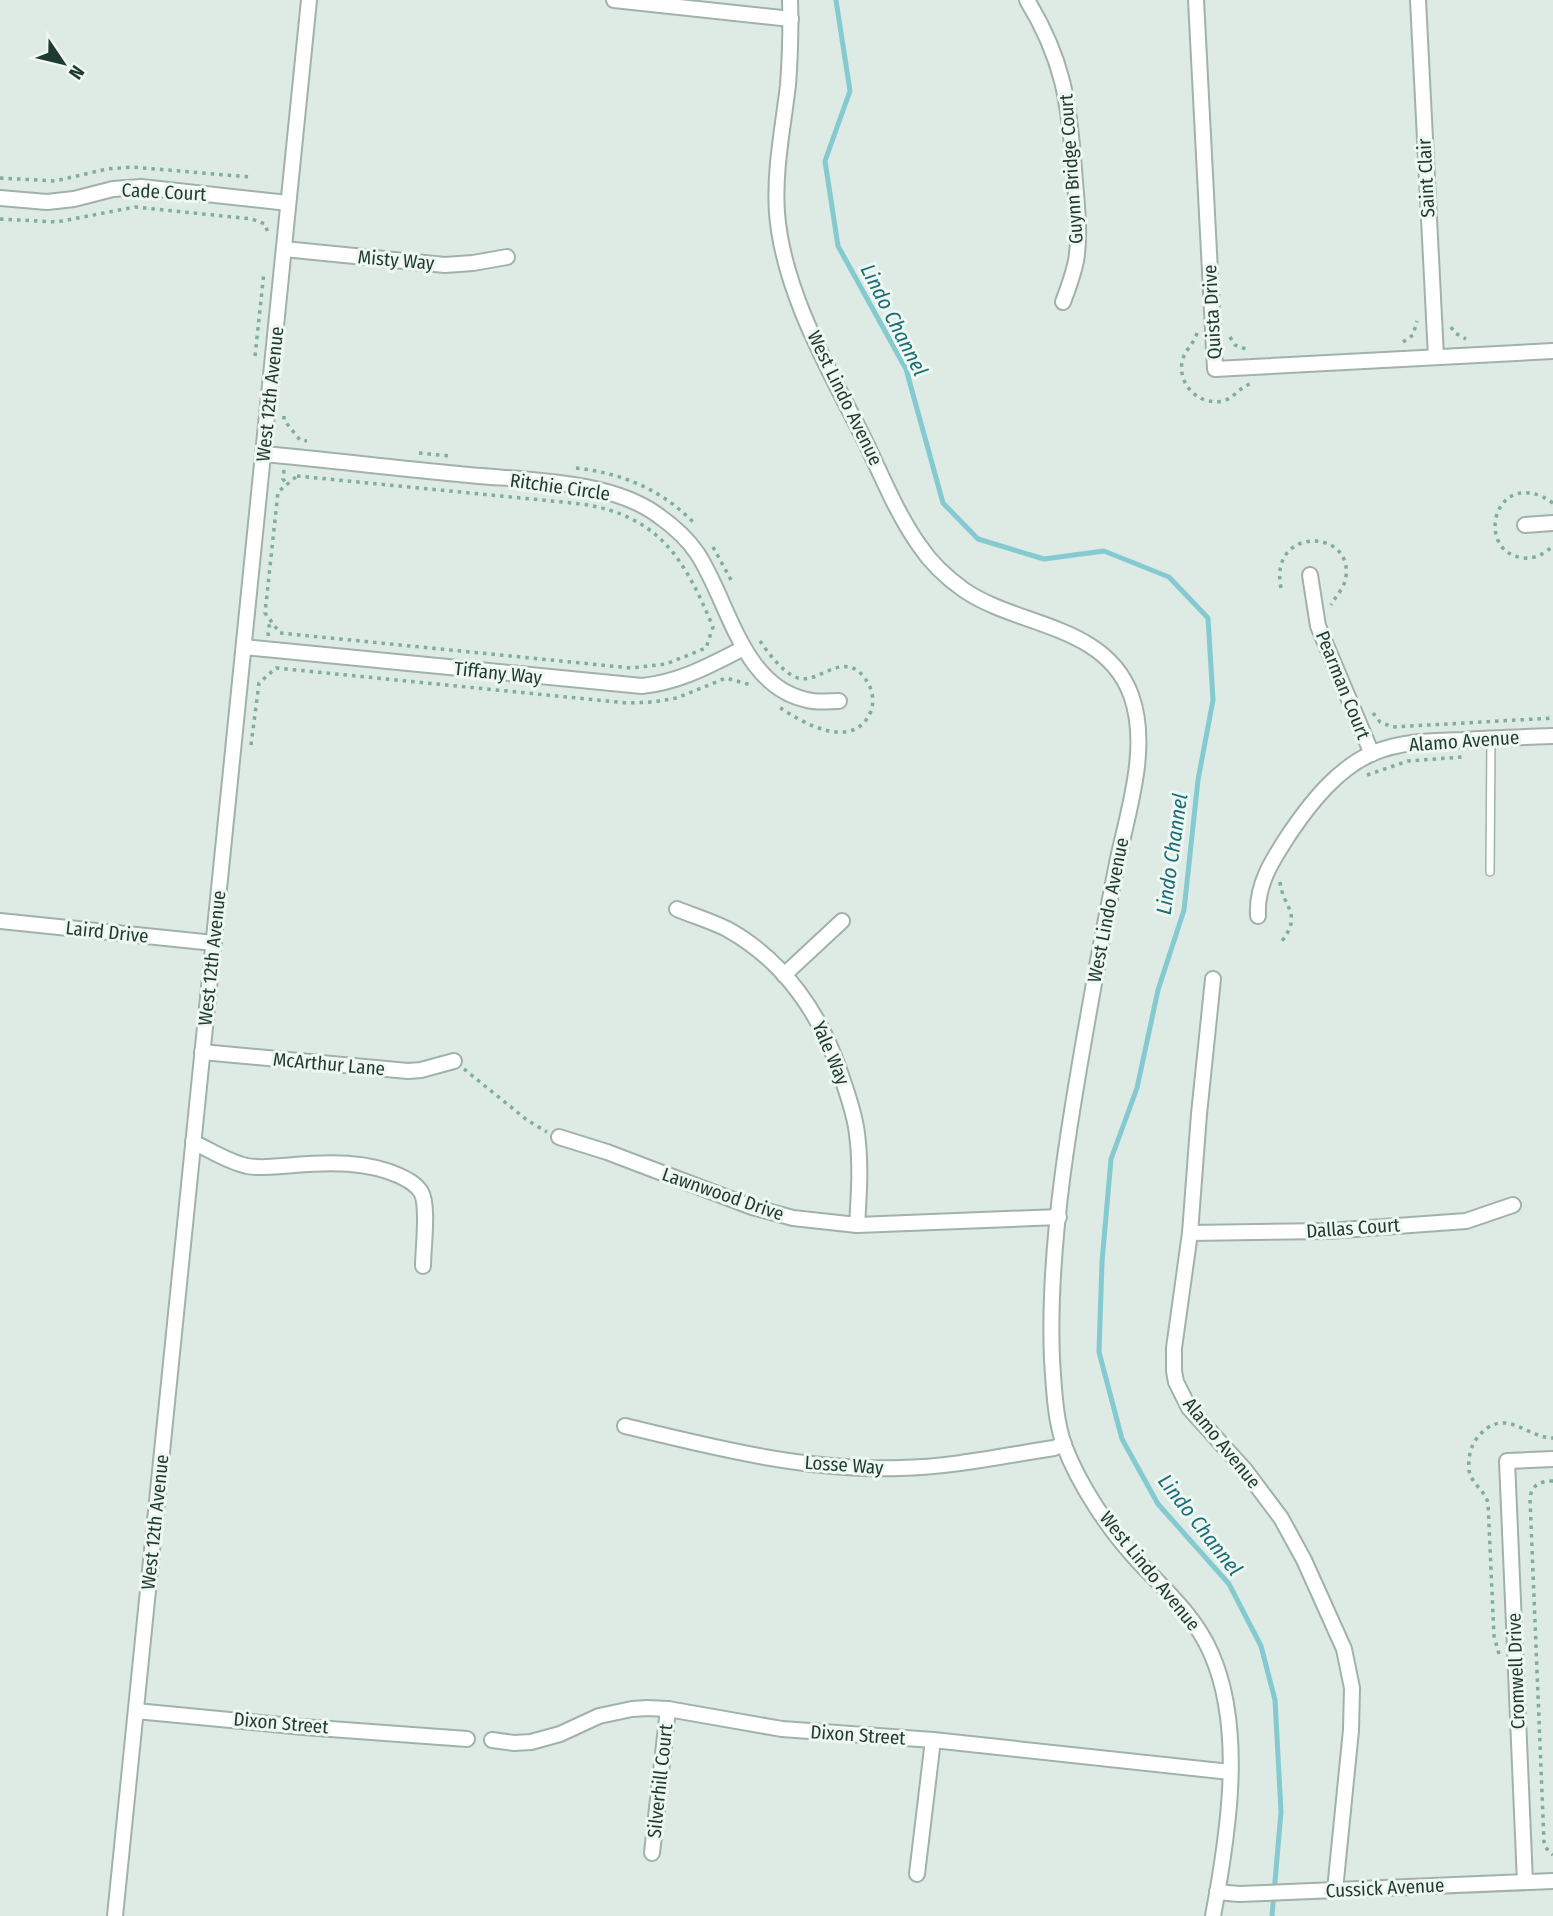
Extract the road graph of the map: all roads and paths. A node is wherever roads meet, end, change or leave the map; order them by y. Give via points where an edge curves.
1 (309, 0) edge
2 (614, 0) edge
3 (790, 0) edge
4 (1027, 0) edge
5 (1196, 0) edge
6 (1418, 0) edge
7 (791, 19) junction
8 (0, 198) edge
9 (288, 202) junction
10 (0, 219) edge
11 (268, 236) dead end
12 (284, 249) junction
13 (507, 257) dead end
14 (265, 262) dead end
15 (1063, 302) dead end
16 (1449, 319) dead end
17 (1418, 320) dead end
18 (1228, 331) dead end
19 (1197, 332) dead end
20 (1474, 340) dead end
21 (1399, 343) dead end
22 (1250, 351) dead end
23 (1553, 351) edge
24 (255, 356) dead end
25 (1436, 357) junction
26 (1259, 382) dead end
27 (284, 416) dead end
28 (309, 441) dead end
29 (409, 452) dead end
30 (264, 454) junction
31 (450, 456) dead end
32 (567, 467) dead end
33 (278, 492) joint
34 (1553, 523) edge
35 (1525, 525) dead end
36 (699, 529) dead end
37 (709, 540) dead end
38 (1311, 575) dead end
39 (1281, 588) dead end
40 (735, 590) dead end
41 (1331, 609) dead end
42 (758, 638) dead end
43 (244, 647) junction
44 (744, 648) junction
45 (757, 690) dead end
46 (839, 701) dead end
47 (774, 704) dead end
48 (1372, 712) dead end
49 (1553, 718) edge
50 (1553, 736) edge
51 (1492, 738) junction
52 (251, 745) dead end
53 (1372, 754) junction
54 (1491, 755) junction
55 (1365, 776) dead end
56 (1490, 872) dead end
57 (1282, 874) dead end
58 (677, 909) dead end
59 (1258, 916) dead end
60 (0, 921) edge
61 (842, 921) dead end
62 (1282, 941) dead end
63 (214, 943) junction
64 (785, 975) junction
65 (1213, 979) dead end
66 (202, 1052) junction
67 (454, 1061) joint
68 (559, 1138) joint
69 (193, 1142) junction
70 (1513, 1205) dead end
71 (1059, 1217) junction
72 (857, 1225) junction
73 (1190, 1233) junction
74 (423, 1266) dead end
75 (625, 1426) dead end
76 (1064, 1444) junction
77 (1553, 1459) edge
78 (1553, 1481) edge
79 (668, 1709) junction
80 (136, 1711) junction
81 (467, 1739) dead end
82 (933, 1740) junction
83 (492, 1741) dead end
84 (1230, 1772) junction
85 (652, 1853) dead end
86 (1553, 1855) edge
87 (917, 1874) dead end
88 (1553, 1881) edge
89 (1525, 1882) junction
90 (1335, 1890) junction
91 (1217, 1892) junction
92 (115, 1916) edge
93 (1213, 1916) edge

1 - 9 street, West 12th Avenue
2 - 7 street
3 - 7 street, West Lindo Avenue
4 - 15 street, Guynn Bridge Court via 1056,57 1069,111 1077,243
5 - 25 street, Quista Drive via 1215,369
6 - 25 street, Saint Clair
7 - 71 street, West Lindo Avenue via 776,196 779,233 801,305 869,449 914,538 945,575 982,601 1092,646 1122,677 1134,705 1138,731 1135,777 1089,1007
8 - 9 street, Cade Court via 47,202 141,187
9 - 12 street, West 12th Avenue
10 - 11 path via 57,222 114,209 147,208 251,219 265,224
12 - 13 street, Misty Way via 444,265
12 - 30 street, West 12th Avenue
14 - 24 path
16 - 20 path via 1455,333
17 - 21 path via 1413,335
18 - 22 path via 1235,345
19 - 26 path via 1181,366 1194,394 1219,401
23 - 25 street, Quista Drive
27 - 28 path via 300,440
29 - 31 path
30 - 43 street, West 12th Avenue
30 - 44 street, Ritchie Circle via 566,484 624,496 670,524 695,551
32 - 36 path via 638,483 667,499
33 - 33 path via 297,477 612,510 640,523 687,570 713,627 706,648 642,668 280,632 265,613
34 - 35 street
37 - 40 path
38 - 53 street, Pearman Court via 1318,626
39 - 41 path via 1279,570 1289,550 1305,541 1326,543 1342,558 1346,572
42 - 47 path via 795,677 810,679 845,667 864,677 873,698 862,725 842,733 810,724
43 - 44 street, Tiffany Way via 642,686 676,680
43 - 63 street, West 12th Avenue
44 - 46 street, Ritchie Circle via 761,671 784,690 808,700
45 - 52 path via 749,683 726,678 677,698 627,703 276,668 259,683
48 - 49 path via 1393,727
50 - 51 street, Alamo Avenue
51 - 53 street, Alamo Avenue via 1419,742
51 - 54 lane
53 - 59 street, Alamo Avenue via 1326,787 1297,823 1262,881
54 - 55 path via 1408,761
54 - 56 lane
57 - 62 path via 1281,889 1292,918
58 - 64 street, Yale Way via 740,937
60 - 63 street, Laird Drive
61 - 64 street
63 - 66 street, West 12th Avenue
64 - 72 street, Yale Way via 820,1021 852,1108 859,1152
65 - 73 street, Alamo Avenue
66 - 67 street, McArthur Lane via 408,1071
66 - 69 street, West 12th Avenue
67 - 68 path via 527,1120
68 - 72 street, Lawnwood Drive via 773,1213
69 - 74 street via 247,1166 352,1164 407,1180 423,1196
69 - 80 street, West 12th Avenue
70 - 73 street, Dallas Court via 1466,1221 1328,1231
71 - 72 street, Lawnwood Drive
71 - 76 street, West Lindo Avenue via 1052,1352
73 - 90 street, Alamo Avenue via 1174,1348 1176,1382 1189,1408 1281,1518 1338,1632 1350,1670 1351,1730
75 - 76 street, Losse Way via 761,1457 858,1468 934,1465
76 - 84 street, West Lindo Avenue via 1111,1529 1187,1613 1209,1647 1228,1708
77 - 89 street, Cromwell Drive via 1507,1461
78 - 86 path via 1536,1484 1530,1499 1544,1842
79 - 82 street, Dixon Street via 782,1729
79 - 83 street, Dixon Street via 615,1712 531,1742
79 - 85 street, Silverhill Court
80 - 81 street, Dixon Street
80 - 92 street, West 12th Avenue
82 - 84 street, Dixon Street
82 - 87 street
84 - 91 street, West Lindo Avenue
88 - 89 street, Cussick Avenue
89 - 90 street, Cussick Avenue
90 - 91 street, Cussick Avenue
91 - 93 street, West Lindo Avenue

